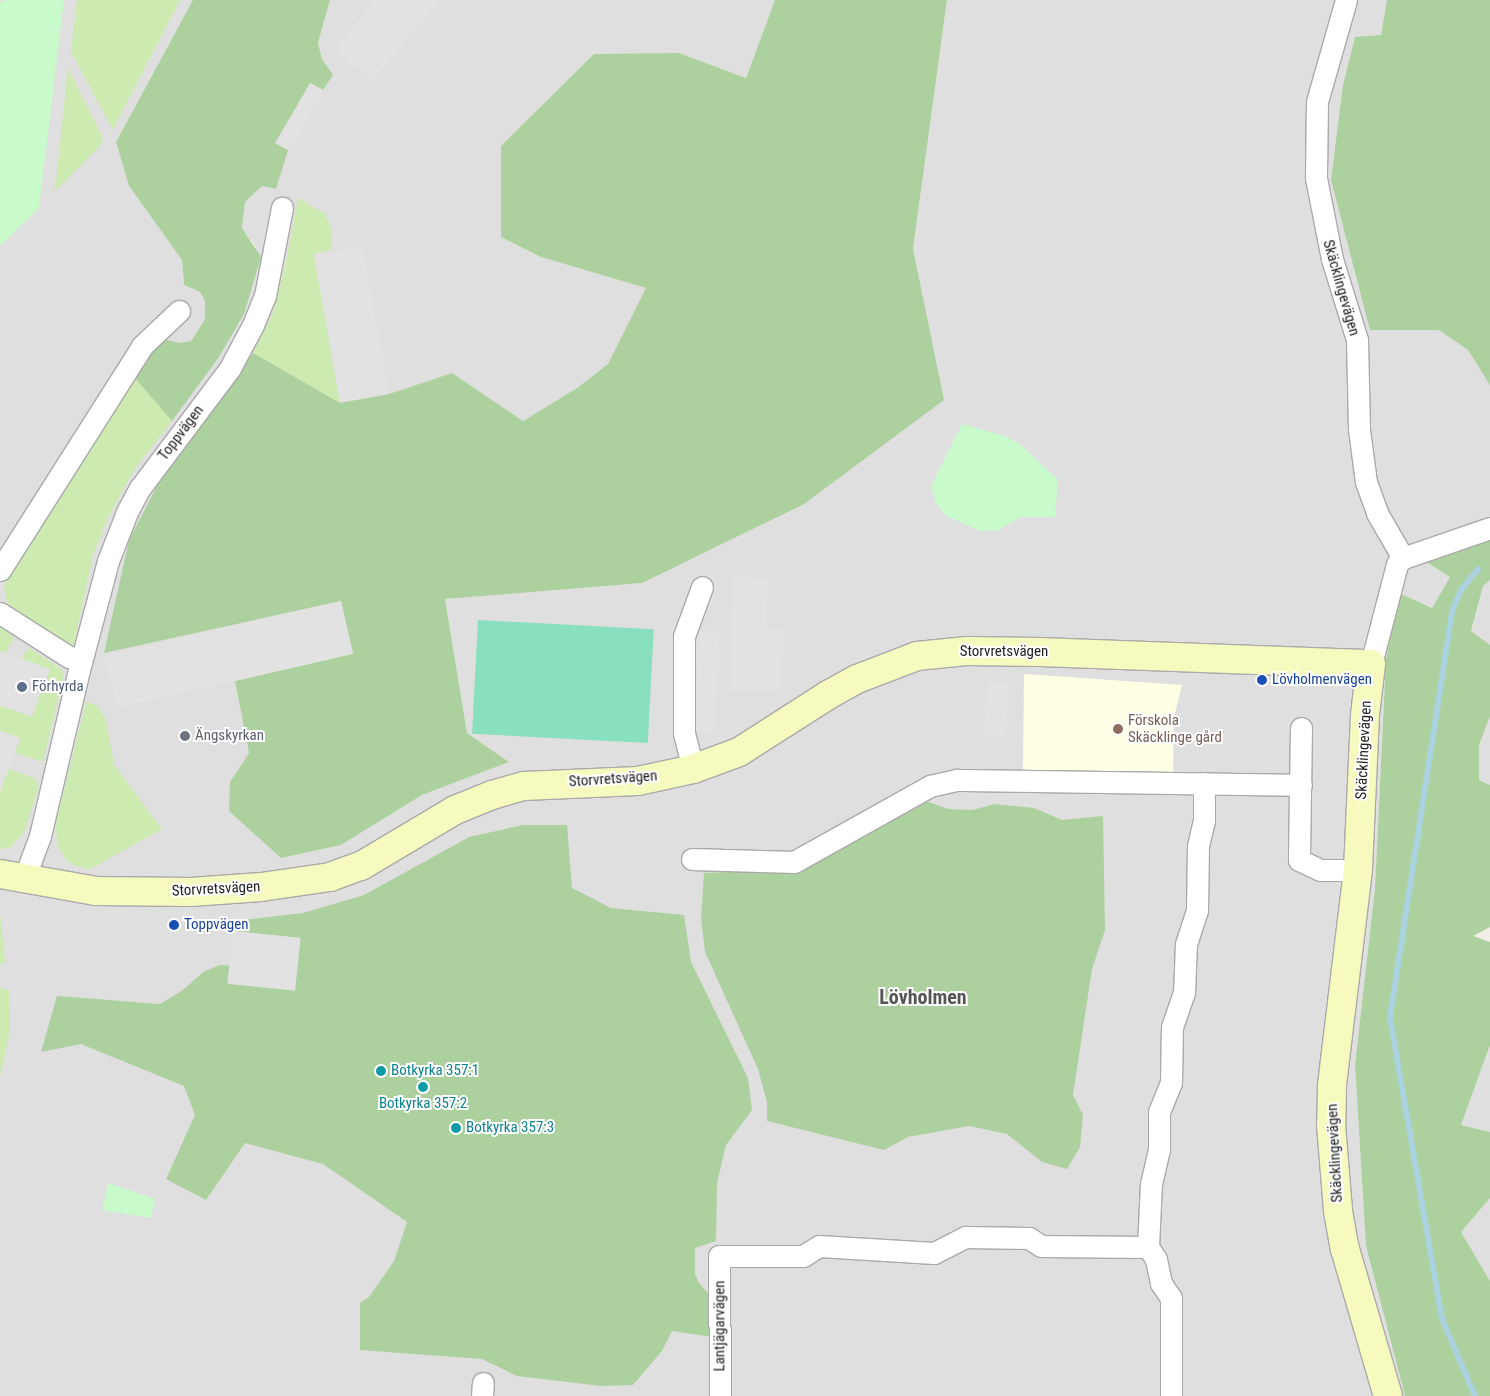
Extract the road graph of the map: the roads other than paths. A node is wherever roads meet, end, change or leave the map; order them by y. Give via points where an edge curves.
1 (1346, 0) edge
2 (282, 208) dead end
3 (179, 311) dead end
4 (1490, 528) edge
5 (1403, 558) junction
6 (0, 570) edge
7 (702, 587) dead end
8 (0, 612) edge
9 (81, 660) junction
10 (1371, 664) junction
11 (1302, 728) dead end
12 (693, 769) junction
13 (1204, 783) junction
14 (1301, 785) junction
15 (692, 859) dead end
16 (1358, 870) junction
17 (12, 877) edge
18 (1148, 1247) junction
19 (720, 1396) edge
20 (1172, 1396) edge
21 (1388, 1396) edge

1 - 5 street, Skäcklingevägen via 1317,102 1316,178 1332,260 1357,340 1359,429 1366,482 1377,513
2 - 9 street, Toppvägen via 267,287 253,325 230,368 140,488 127,512 108,561
3 - 6 street via 142,346
4 - 5 street
5 - 10 street, Skäcklingevägen via 1391,579
7 - 12 street via 684,636 684,733
8 - 9 street via 69,657
9 - 17 street, Toppvägen via 40,836
10 - 12 street, Storvretsvägen via 1040,652 967,651 917,656 857,679 738,752
10 - 16 street, Skäcklingevägen via 1365,715
11 - 14 street
12 - 17 street, Storvretsvägen via 638,781 564,782 508,790 455,810 361,866 330,877 262,887 191,892 96,891
13 - 14 street
13 - 15 street via 956,780 930,786 794,862
13 - 18 street via 1204,820 1198,846 1197,910 1186,944 1184,993 1172,1027 1171,1083 1159,1112 1159,1150 1151,1184
14 - 16 street via 1299,860 1320,870
16 - 21 street, Skäcklingevägen via 1332,1086 1331,1124 1338,1211 1345,1249
18 - 19 street, Lantjägarvägen via 1041,1246 1029,1238 966,1237 934,1253 819,1246 803,1256 719,1256
18 - 20 street via 1156,1259 1161,1283 1171,1298

